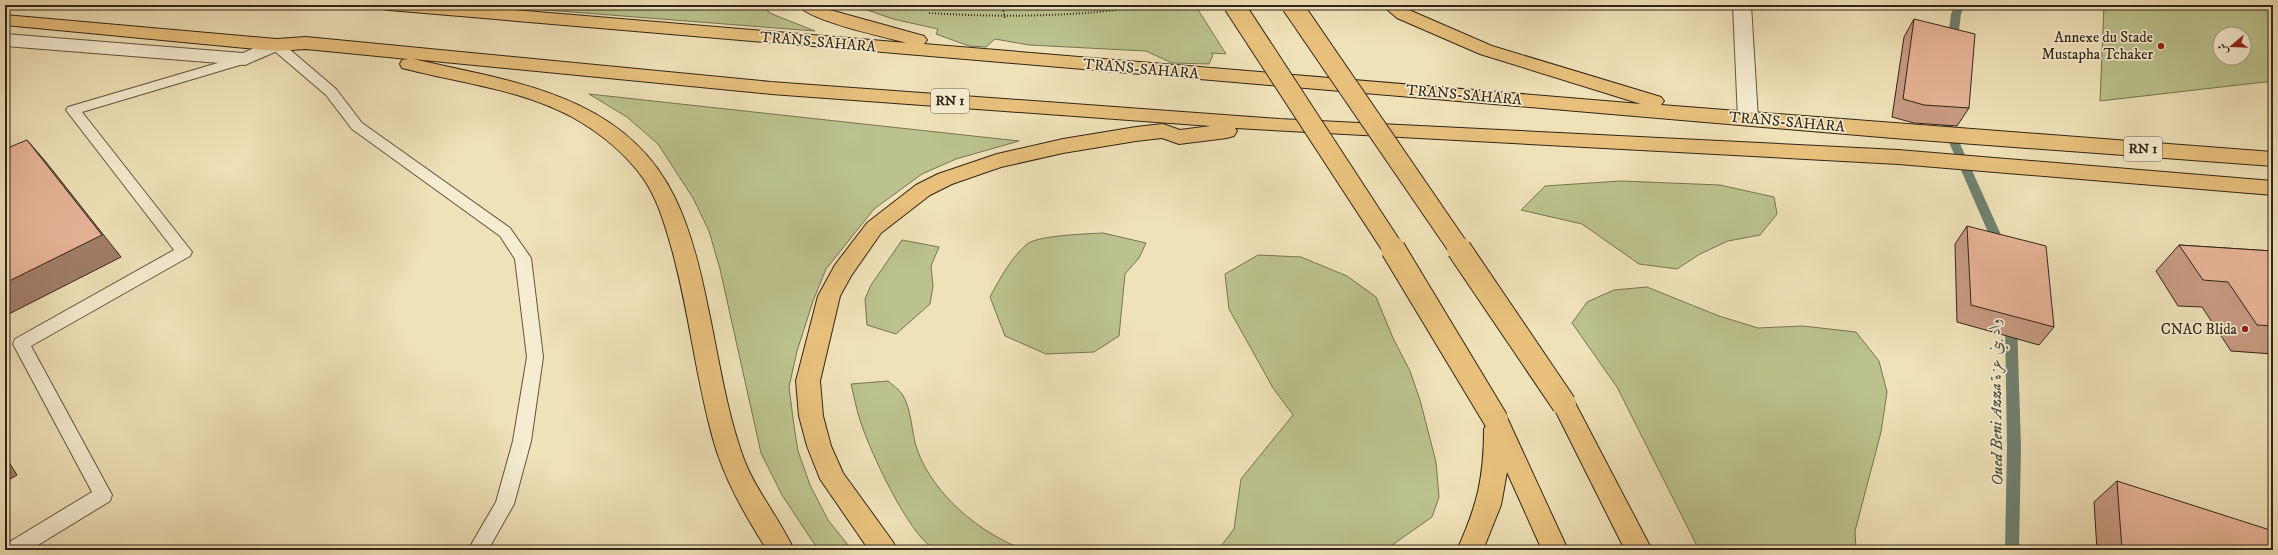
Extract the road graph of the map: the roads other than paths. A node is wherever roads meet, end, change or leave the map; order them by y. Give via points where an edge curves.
1 (389, 5) edge
2 (806, 5) edge
3 (1234, 5) edge
4 (1292, 5) edge
5 (1391, 5) edge
6 (1742, 5) edge
7 (5, 20) edge
8 (5, 40) edge
9 (306, 44) junction
10 (276, 45) junction
11 (969, 54) junction
12 (245, 59) junction
13 (1700, 115) junction
14 (1748, 119) junction
15 (1279, 125) junction
16 (2273, 159) edge
17 (2273, 188) edge
18 (1496, 420) junction
19 (13, 550) edge
20 (478, 550) edge
21 (781, 550) edge
22 (884, 550) edge
23 (1470, 550) edge
24 (1555, 550) edge
25 (1639, 550) edge

1 - 11 highway, TRANS-SAHARA / RN 1
2 - 11 highway via 824,14
3 - 18 highway, bridge via 1382,230
4 - 25 highway, bridge via 1564,404
5 - 13 highway via 1403,14 1486,50
6 - 14 street
7 - 10 highway, RN 1
8 - 12 street
9 - 10 highway, RN 1
9 - 15 highway, RN 1 via 771,88
9 - 21 highway via 504,85 542,97 578,112 636,156 657,184 671,212 696,295 724,438 739,479
10 - 12 street
10 - 20 lane via 331,92 357,126 505,232 523,258 535,357 522,442 505,504
11 - 13 highway, TRANS-SAHARA / RN 1
12 - 19 lane via 73,110 184,252 21,344 103,495
13 - 14 highway, TRANS-SAHARA / RN 1
14 - 16 highway, TRANS-SAHARA / RN 1
15 - 17 highway, RN 1 via 1898,157
15 - 22 highway via 1179,136 1163,132 1129,135 997,160 923,190 874,228 843,271 829,296 808,381 811,416 819,446 833,479
18 - 23 highway via 1493,493 1483,527
18 - 24 highway

